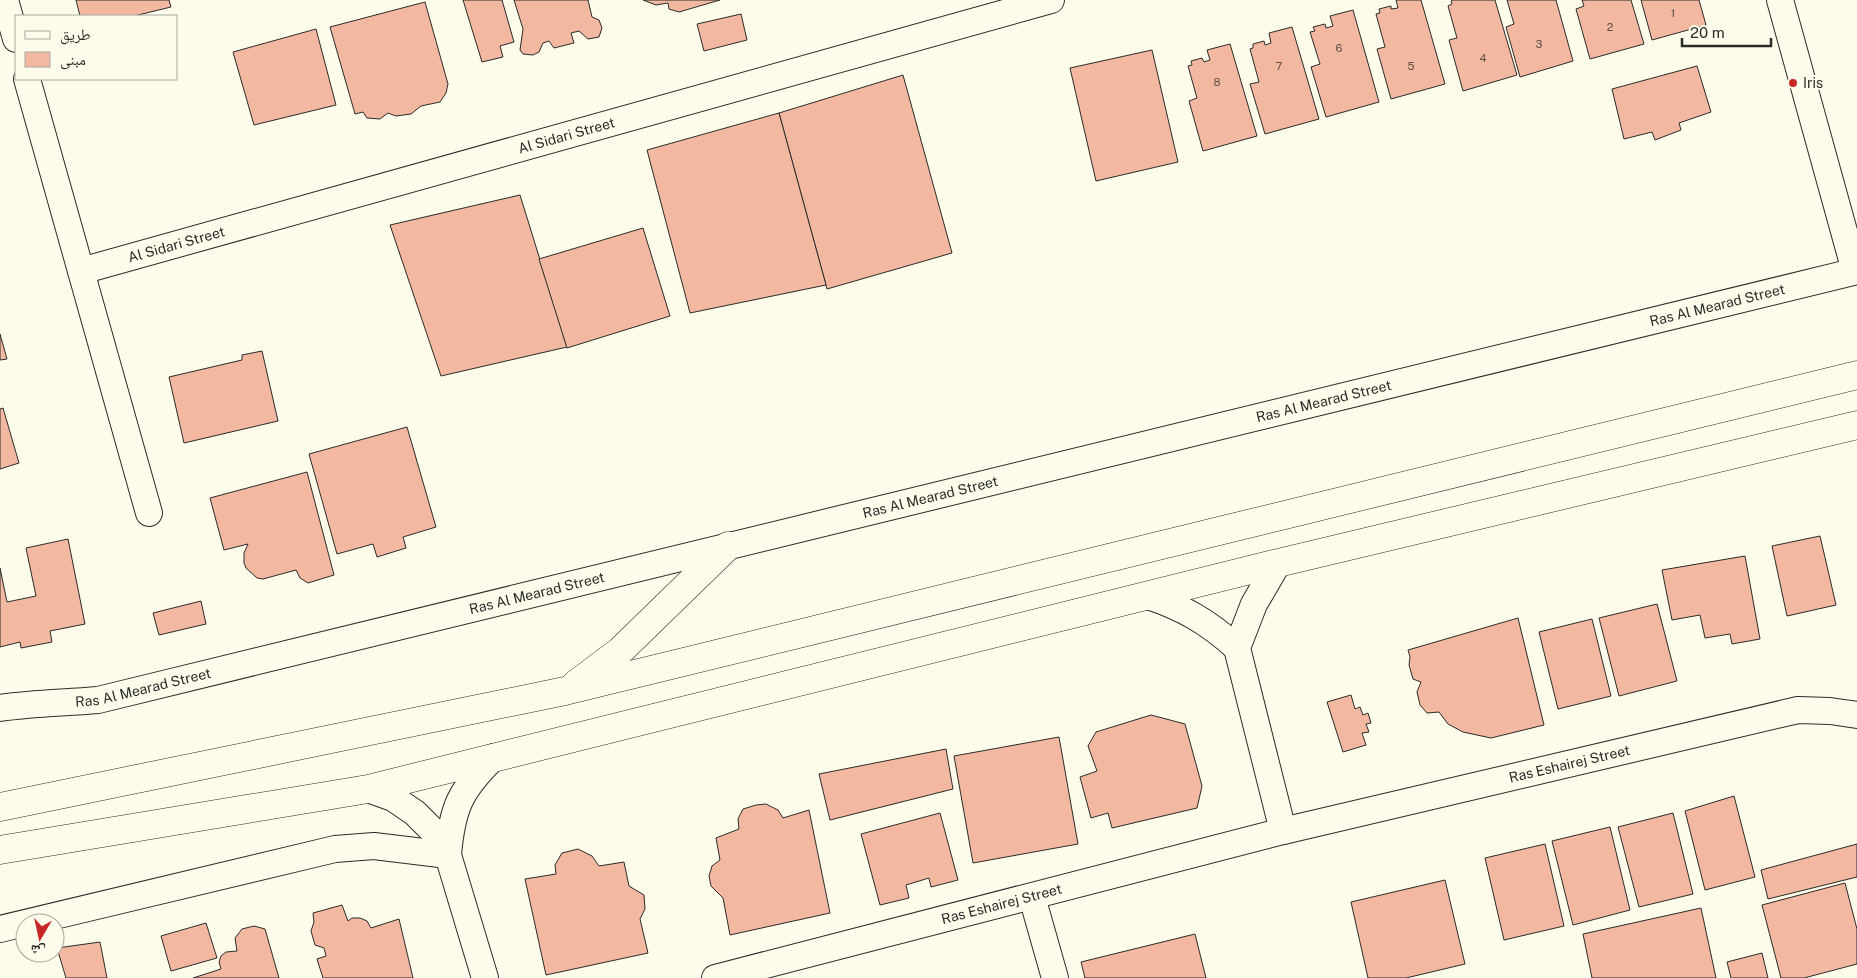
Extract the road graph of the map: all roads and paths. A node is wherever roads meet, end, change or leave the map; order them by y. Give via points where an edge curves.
1 (5, 0) edge
2 (1051, 0) edge
3 (1780, 0) edge
4 (15, 35) edge
5 (27, 80) edge
6 (81, 270) junction
7 (1856, 271) edge
8 (1857, 375) edge
9 (1857, 426) edge
10 (149, 513) dead end
11 (728, 546) junction
12 (1278, 563) junction
13 (1148, 596) junction
14 (1237, 648) junction
15 (565, 691) junction
16 (0, 708) edge
17 (1857, 715) edge
18 (494, 757) junction
19 (368, 789) junction
20 (0, 807) edge
21 (1283, 831) junction
22 (0, 850) edge
23 (448, 855) junction
24 (1032, 897) junction
25 (0, 929) edge
26 (485, 978) edge
27 (718, 978) edge
28 (1055, 978) edge

1 - 4 street
2 - 6 street, Al Sidari Street
3 - 7 street
5 - 6 street
6 - 10 street
7 - 11 street, Ras Al Mearad Street
8 - 15 street
9 - 12 street
11 - 15 street via 620,650
11 - 16 street, Ras Al Mearad Street via 98,700
12 - 13 street
12 - 14 street via 1254,604
13 - 14 street via 1196,616
13 - 18 street
14 - 21 street
15 - 20 street
17 - 21 street, Ras Eshairej Street via 1798,710
18 - 19 street
18 - 23 street via 474,777 459,801 451,827
19 - 22 street
19 - 23 street via 393,798 415,813 434,832
21 - 24 street, Ras Eshairej Street
23 - 25 street via 374,846 335,849
23 - 26 street
24 - 27 street, Ras Eshairej Street
24 - 28 street

